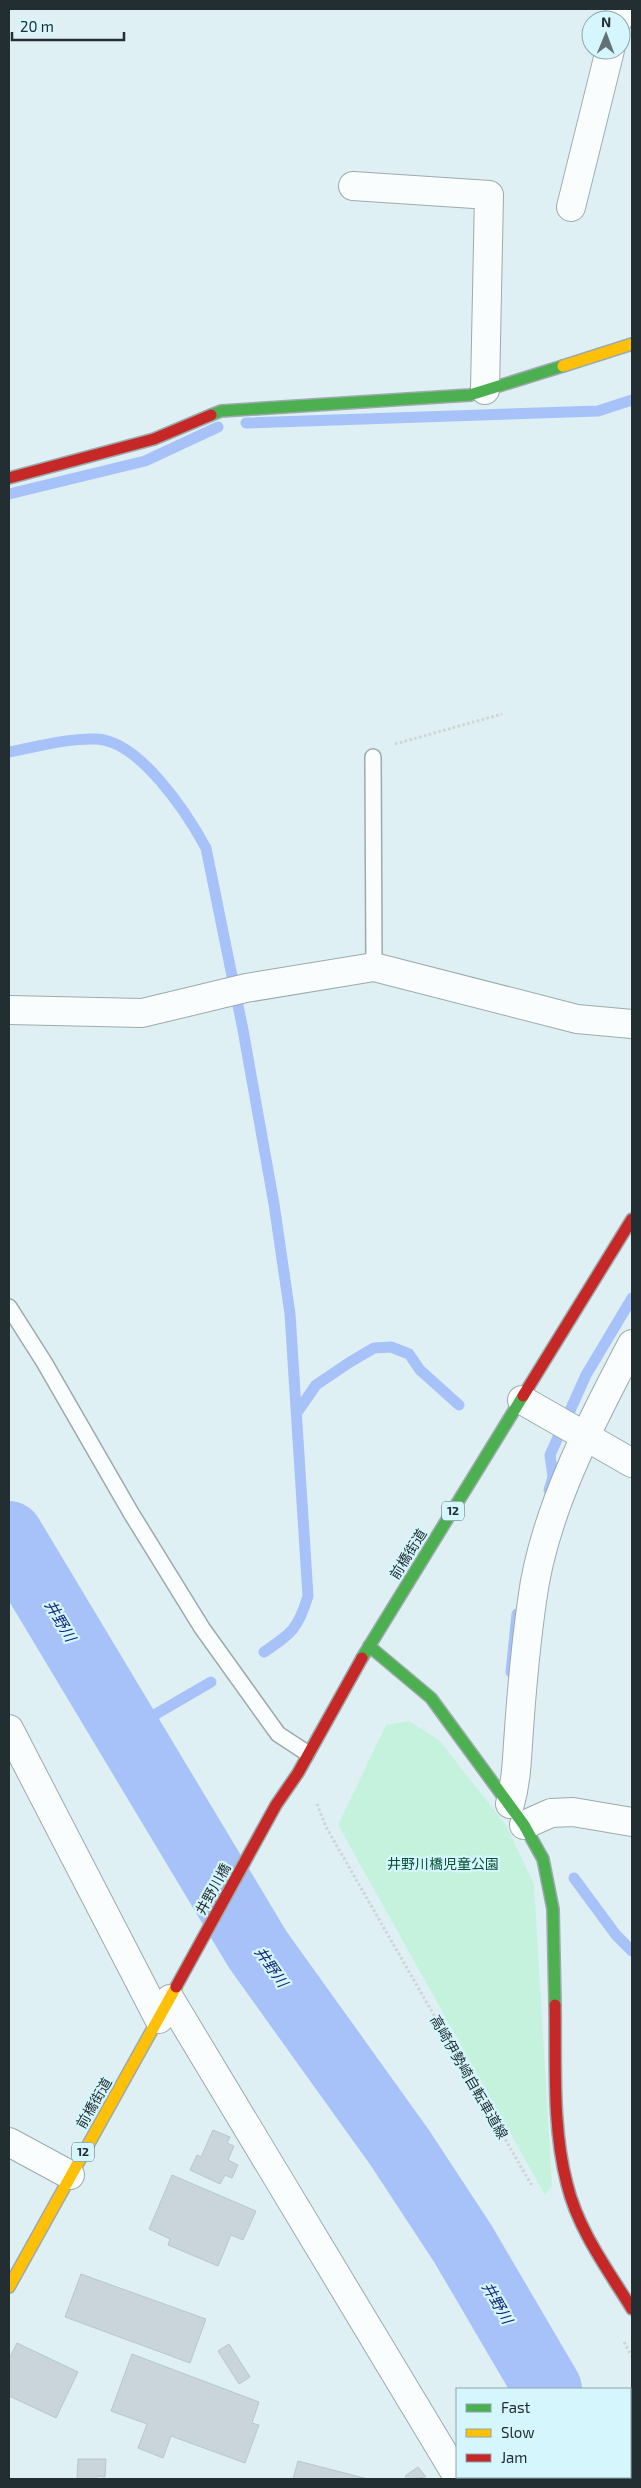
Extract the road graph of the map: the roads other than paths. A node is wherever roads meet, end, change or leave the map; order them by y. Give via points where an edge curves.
1 (608, 60) edge
2 (353, 186) dead end
3 (571, 207) dead end
4 (632, 344) edge
5 (485, 390) junction
6 (9, 478) edge
7 (373, 757) road end
8 (374, 967) junction
9 (9, 1010) edge
10 (632, 1024) edge
11 (632, 1219) edge
12 (9, 1307) edge
13 (632, 1344) edge
14 (522, 1400) junction
15 (585, 1437) junction
16 (632, 1463) edge
17 (369, 1646) junction
18 (9, 1729) edge
19 (307, 1753) junction
20 (276, 1805) joint
21 (517, 1815) junction
22 (632, 1822) edge
23 (169, 2002) junction
24 (9, 2142) edge
25 (70, 2175) junction
26 (9, 2286) edge
27 (632, 2309) edge
28 (456, 2474) edge

1 - 3 street
2 - 5 street via 488,195
4 - 5 street
5 - 6 street via 470,395 221,411 154,439
7 - 8 lane
8 - 9 street via 246,988 142,1013
8 - 10 street via 577,1019
11 - 14 street, 前橋街道 / 12
12 - 19 lane via 202,1628 278,1734
13 - 15 street
14 - 15 street
14 - 17 street, 前橋街道 / 12
15 - 16 street
15 - 21 street via 544,1541 532,1599 518,1731
17 - 19 street, 前橋街道 / 12
17 - 21 street via 431,1698
18 - 23 street
19 - 20 street, 前橋街道 / 12
20 - 23 street, 井野川橋 / 12
21 - 22 street via 573,1812
21 - 27 street via 543,1859 553,1909 558,2131 567,2185 587,2236
23 - 25 street, 前橋街道 / 12
23 - 28 street
24 - 25 street
25 - 26 street, 前橋街道 / 12

